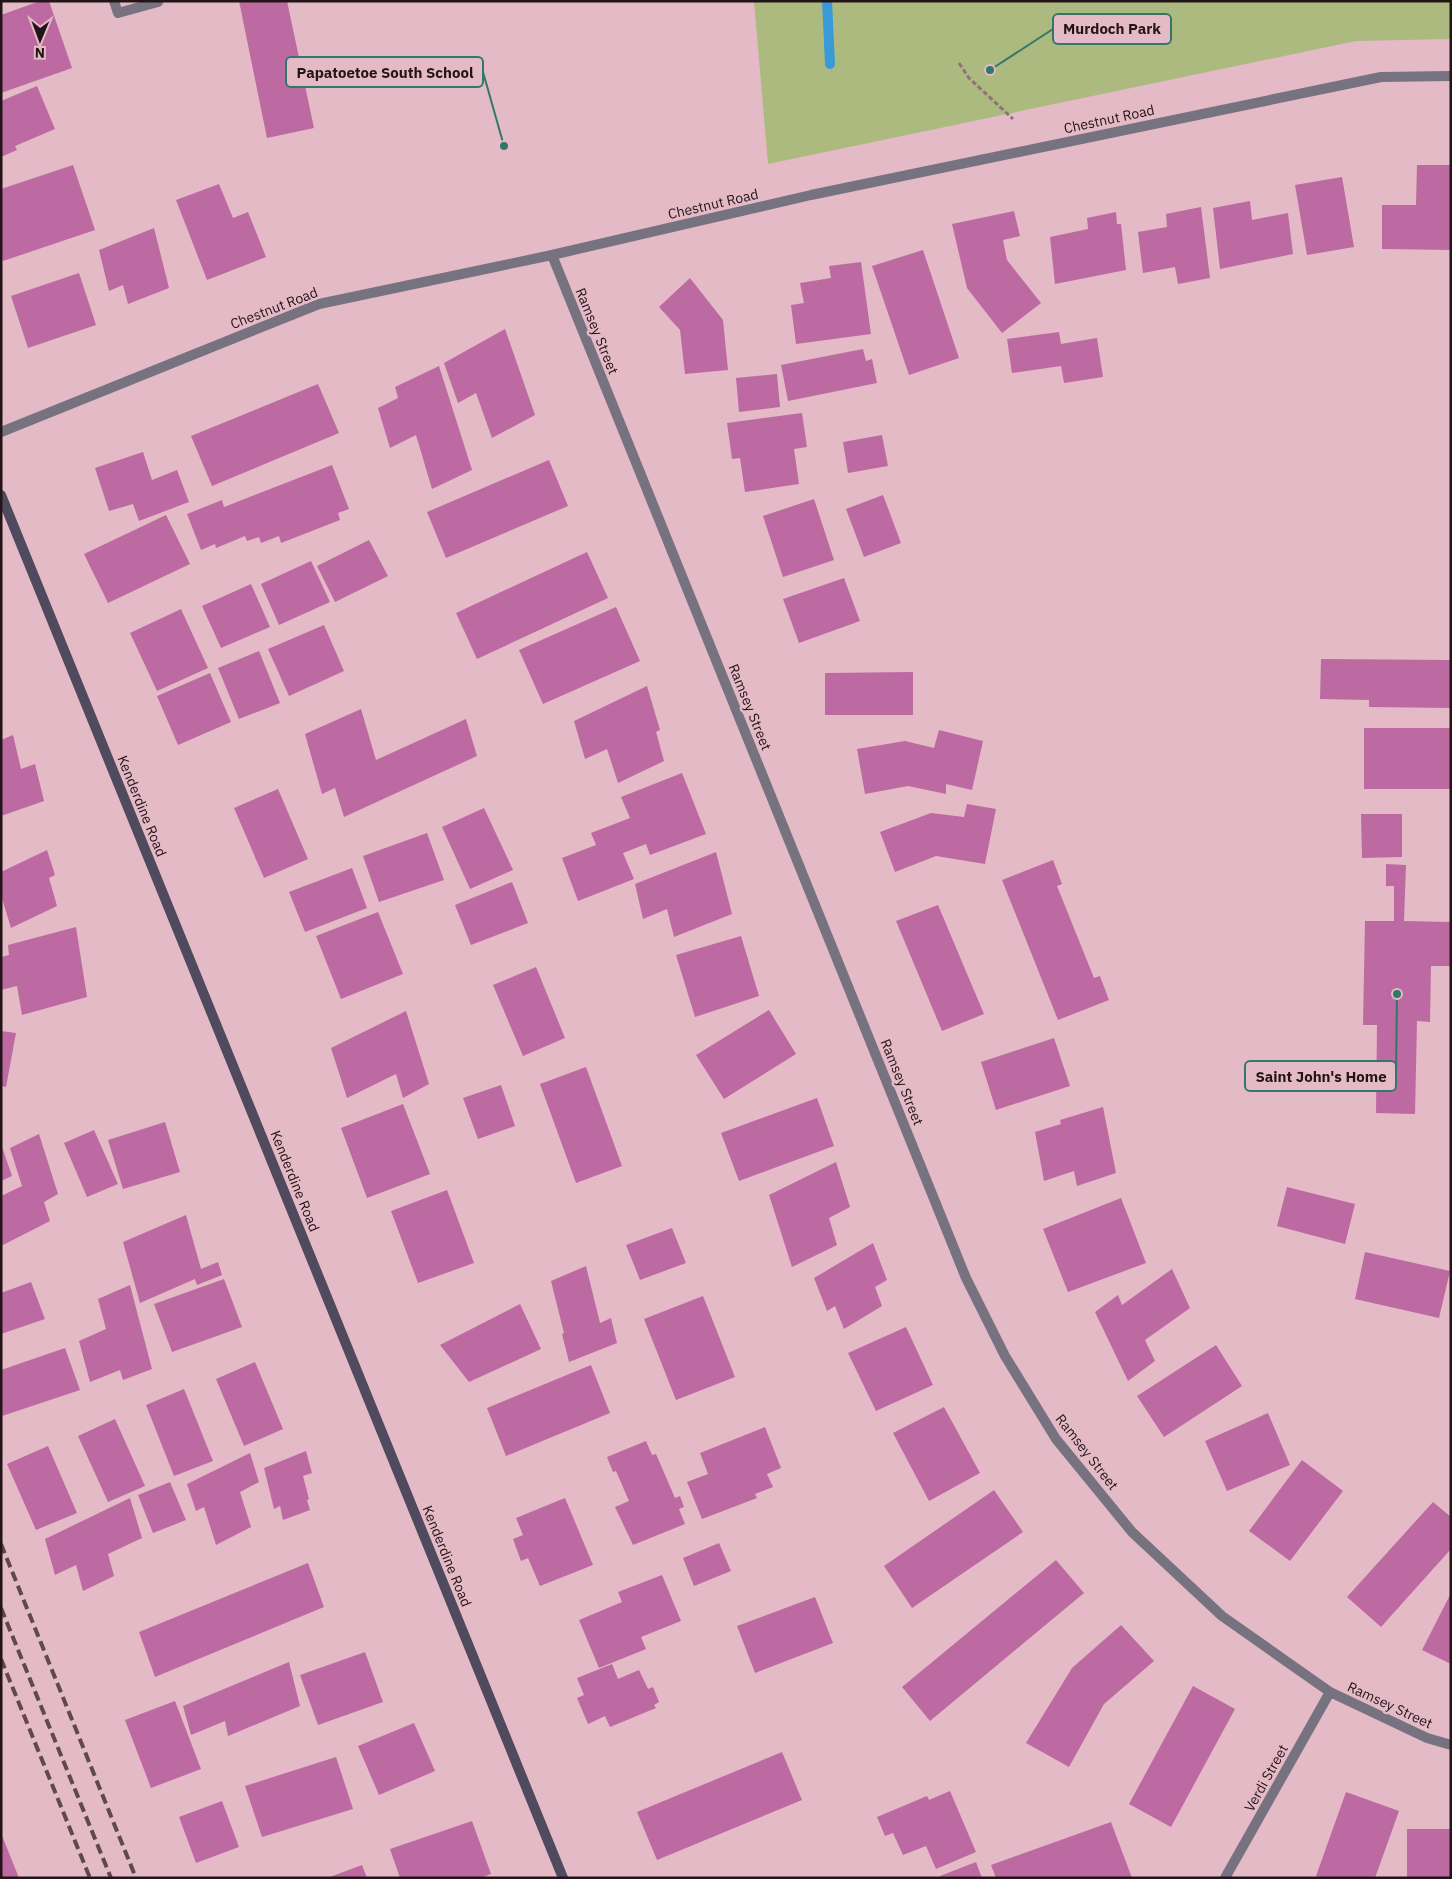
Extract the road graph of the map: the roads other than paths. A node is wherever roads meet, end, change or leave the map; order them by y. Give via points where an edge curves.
1 (114, 1) edge
2 (158, 2) edge
3 (1451, 76) edge
4 (552, 255) junction
5 (1, 432) edge
6 (1, 495) edge
7 (1330, 1692) junction
8 (1451, 1745) edge
9 (563, 1878) edge
10 (1225, 1878) edge

1 - 2 street via 118,13
3 - 4 street, Chestnut Road via 1381,77 811,195
4 - 5 street, Chestnut Road via 319,304
4 - 7 street, Ramsey Street via 966,1278 1005,1356 1056,1439 1132,1532 1222,1616
6 - 9 street, Kenderdine Road
7 - 8 street, Ramsey Street via 1427,1738
7 - 10 street, Verdi Street

